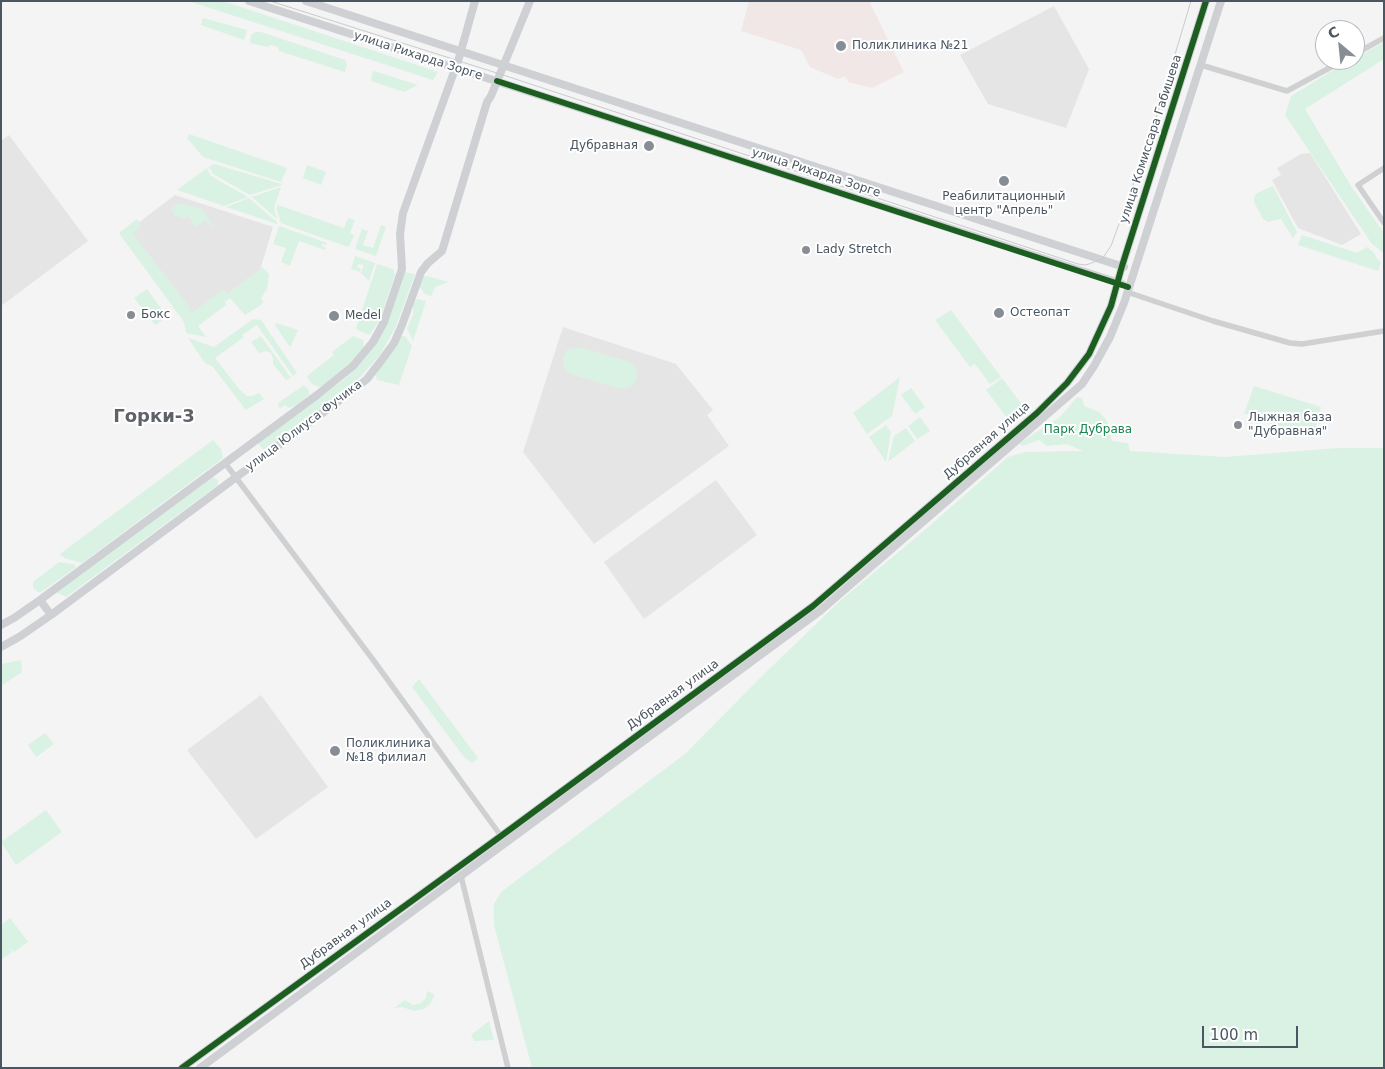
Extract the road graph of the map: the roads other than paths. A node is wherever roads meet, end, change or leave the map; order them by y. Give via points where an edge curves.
1 (249, 1) edge
2 (306, 1) edge
3 (475, 1) edge
4 (530, 1) edge
5 (1206, 1) edge
6 (1221, 1) edge
7 (1384, 38) edge
8 (1365, 48) edge
9 (461, 52) junction
10 (1201, 65) junction
11 (504, 66) junction
12 (455, 68) junction
13 (1326, 70) edge
14 (497, 81) junction
15 (1384, 168) edge
16 (1384, 223) edge
17 (1122, 266) junction
18 (1134, 270) junction
19 (1117, 283) junction
20 (1128, 289) junction
21 (1384, 331) edge
22 (225, 463) junction
23 (236, 478) junction
24 (40, 600) junction
25 (51, 615) junction
26 (1, 625) edge
27 (1, 647) edge
28 (504, 839) junction
29 (461, 876) junction
30 (405, 906) junction
31 (410, 913) junction
32 (182, 1068) edge
33 (200, 1068) edge
34 (508, 1068) edge

1 - 12 street, улица Рихарда Зорге
2 - 9 street, улица Рихарда Зорге
3 - 9 street, улица Юлиуса Фучика
4 - 11 street, улица Юлиуса Фучика
5 - 17 street, улица Комиссара Габишева
6 - 10 street, улица Комиссара Габишева
7 - 8 street
9 - 11 street, улица Рихарда Зорге
9 - 12 street, улица Юлиуса Фучика
10 - 13 street via 1287,92
10 - 18 street, улица Комиссара Габишева
11 - 14 street, улица Юлиуса Фучика
11 - 17 street, улица Рихарда Зорге
12 - 14 street, улица Рихарда Зорге
12 - 22 street, улица Юлиуса Фучика via 403,213 400,225 402,269 374,342 354,366
14 - 19 street, улица Рихарда Зорге
14 - 23 street, улица Юлиуса Фучика via 487,102 442,251 421,272 394,343 367,379
15 - 16 street via 1358,185
17 - 18 street, улица Рихарда Зорге
17 - 19 street, улица Комиссара Габишева
18 - 20 street, улица Комиссара Габишева
19 - 20 street, улица Рихарда Зорге
19 - 28 street, Дубравная улица via 1111,306 1089,354 1067,383 1037,413 813,606
20 - 21 street via 1213,321 1290,343 1302,344
20 - 28 street, Дубравная улица via 1110,337 1082,384 820,611
22 - 23 street
22 - 24 street, улица Юлиуса Фучика
23 - 25 street, улица Юлиуса Фучика
23 - 28 street
24 - 25 street
24 - 26 street, улица Юлиуса Фучика
25 - 27 street, улица Юлиуса Фучика
28 - 29 street, Дубравная улица
28 - 30 street, Дубравная улица
29 - 31 street, Дубравная улица
29 - 34 street
30 - 31 street
30 - 32 street, Дубравная улица
31 - 33 street, Дубравная улица

